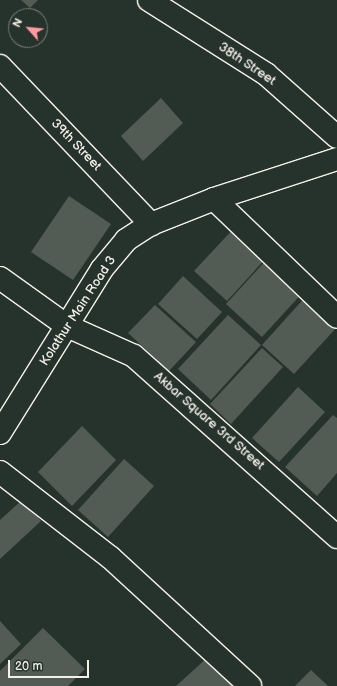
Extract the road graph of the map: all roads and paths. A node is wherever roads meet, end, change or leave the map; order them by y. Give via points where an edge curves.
1 (149, 0) edge
2 (0, 66) edge
3 (337, 137) edge
4 (337, 159) edge
5 (214, 199) junction
6 (151, 224) junction
7 (0, 278) edge
8 (337, 317) edge
9 (66, 326) junction
10 (3, 423) edge
11 (0, 472) edge
12 (337, 537) edge
13 (250, 686) edge

1 - 3 street, 38th Street via 266,74
2 - 6 street, 39th Street
4 - 5 street, Kolathur Main Road 3
5 - 6 street, Kolathur Main Road 3
5 - 8 street
6 - 9 street, Kolathur Main Road 3 via 126,240 102,269
7 - 9 street, Akbar Square 3rd Street
9 - 10 street, Kolathur Main Road 3
9 - 12 street, Akbar Square 3rd Street via 134,356
11 - 13 street via 111,558

